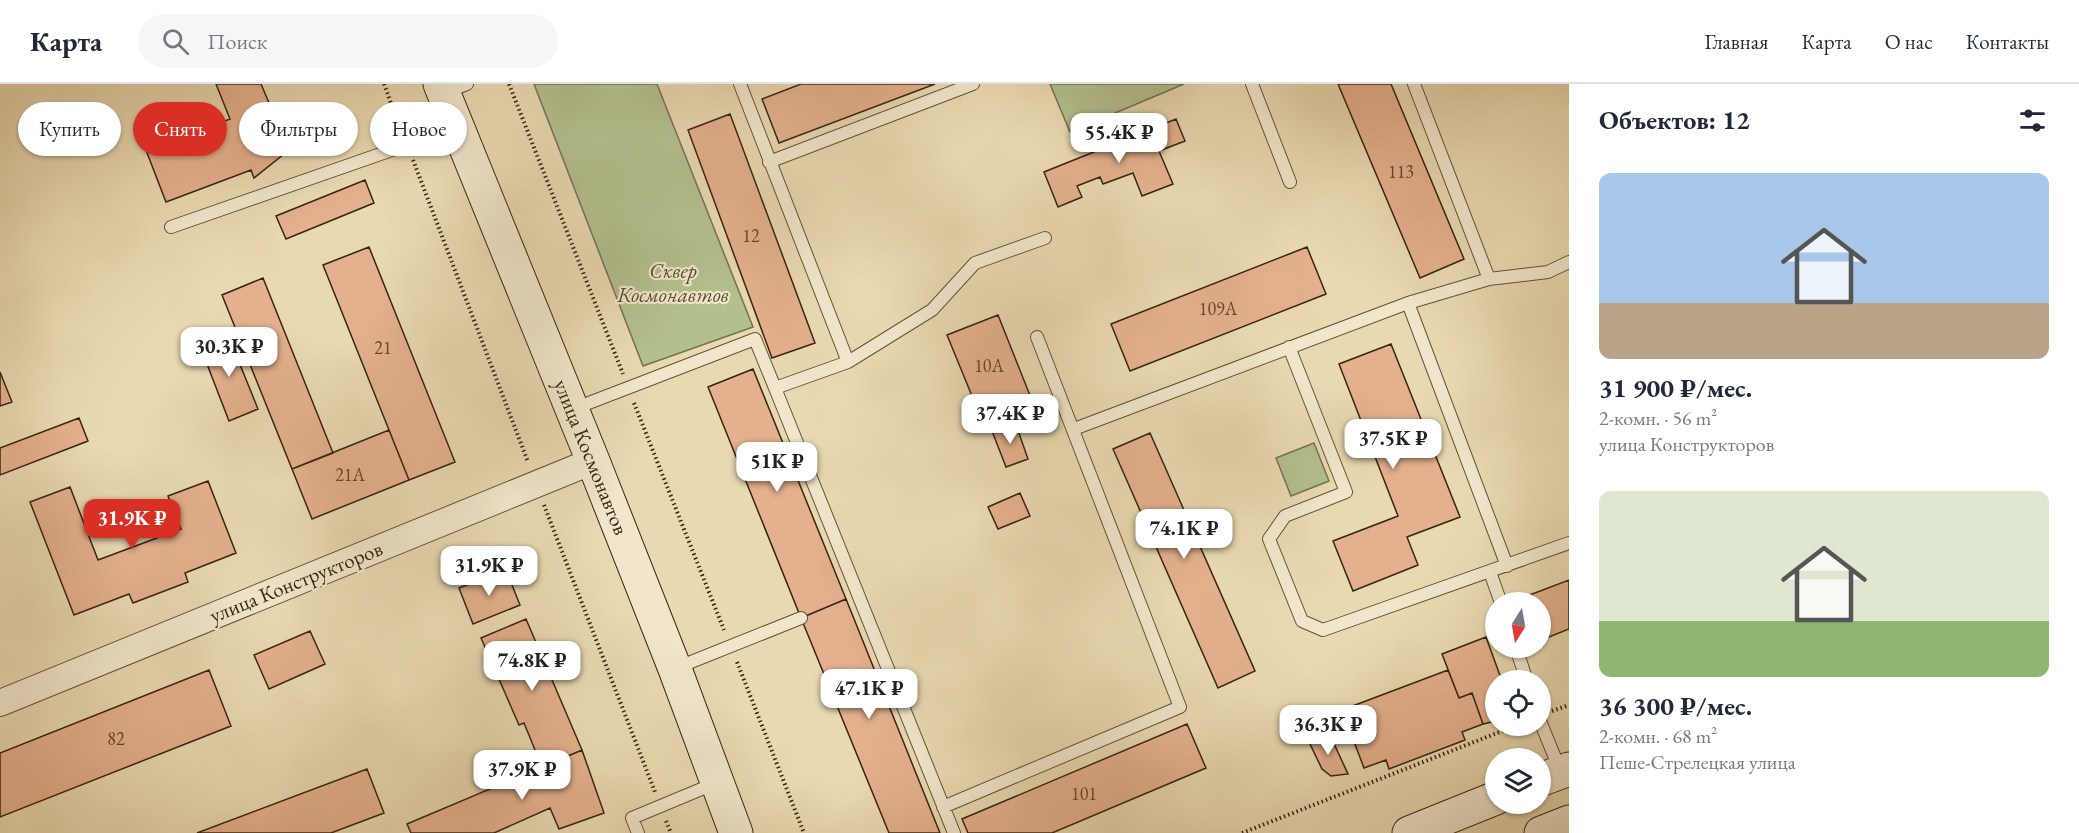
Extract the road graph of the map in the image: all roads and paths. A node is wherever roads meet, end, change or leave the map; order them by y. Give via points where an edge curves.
1 (384, 84) edge
2 (509, 84) edge
3 (740, 84) edge
4 (973, 84) edge
5 (1252, 84) edge
6 (1414, 84) edge
7 (450, 87) edge
8 (391, 102) edge
9 (453, 102) edge
10 (467, 152) edge
11 (373, 156) edge
12 (412, 156) edge
13 (769, 162) junction
14 (1290, 182) dead end
15 (171, 227) dead end
16 (1045, 238) dead end
17 (1569, 262) edge
18 (1489, 279) junction
19 (1408, 303) junction
20 (1037, 337) dead end
21 (1289, 347) junction
22 (848, 362) junction
23 (629, 388) junction
24 (775, 388) junction
25 (572, 410) junction
26 (1074, 429) junction
27 (593, 462) junction
28 (536, 485) junction
29 (1569, 543) edge
30 (1507, 566) junction
31 (1491, 572) junction
32 (1497, 592) edge
33 (859, 594) junction
34 (846, 599) dead end
35 (801, 618) dead end
36 (731, 647) junction
37 (675, 669) junction
38 (0, 703) edge
39 (1489, 736) edge
40 (1545, 736) edge
41 (1557, 774) edge
42 (717, 783) junction
43 (1485, 802) edge
44 (660, 806) junction
45 (943, 807) junction
46 (1569, 822) edge
47 (638, 833) edge
48 (671, 833) edge
49 (736, 833) edge
50 (804, 833) edge
51 (954, 833) edge
52 (1242, 833) edge
53 (1409, 833) edge
54 (1541, 833) edge

1 - 8 path
2 - 23 path
3 - 13 lane
4 - 13 lane
5 - 14 lane
6 - 18 lane
7 - 9 main road, улица Космонавтов
10 - 25 main road, улица Космонавтов
11 - 15 lane
12 - 28 path
13 - 22 lane
16 - 22 lane via 975,263 932,310
17 - 18 lane via 1548,272
18 - 19 lane
19 - 21 lane
19 - 30 lane
20 - 26 lane
21 - 26 lane
21 - 31 lane via 1346,492 1285,516 1269,539 1302,621 1323,630
22 - 24 lane
23 - 24 lane via 755,339
23 - 25 lane
23 - 36 path
24 - 33 lane
25 - 27 main road, улица Космонавтов
26 - 45 lane via 1180,707
27 - 28 street, улица Конструкторов
27 - 37 main road, улица Космонавтов
28 - 38 street, улица Конструкторов
28 - 44 path
29 - 30 lane
30 - 31 lane
31 - 32 lane
33 - 34 lane
33 - 45 lane
35 - 36 lane
36 - 37 lane
36 - 50 path
37 - 42 main road, улица Космонавтов
39 - 52 path
40 - 41 lane
42 - 44 lane
42 - 49 main road, улица Космонавтов
43 - 53 main road
44 - 47 lane via 632,818
44 - 48 path
45 - 51 lane
46 - 54 main road

